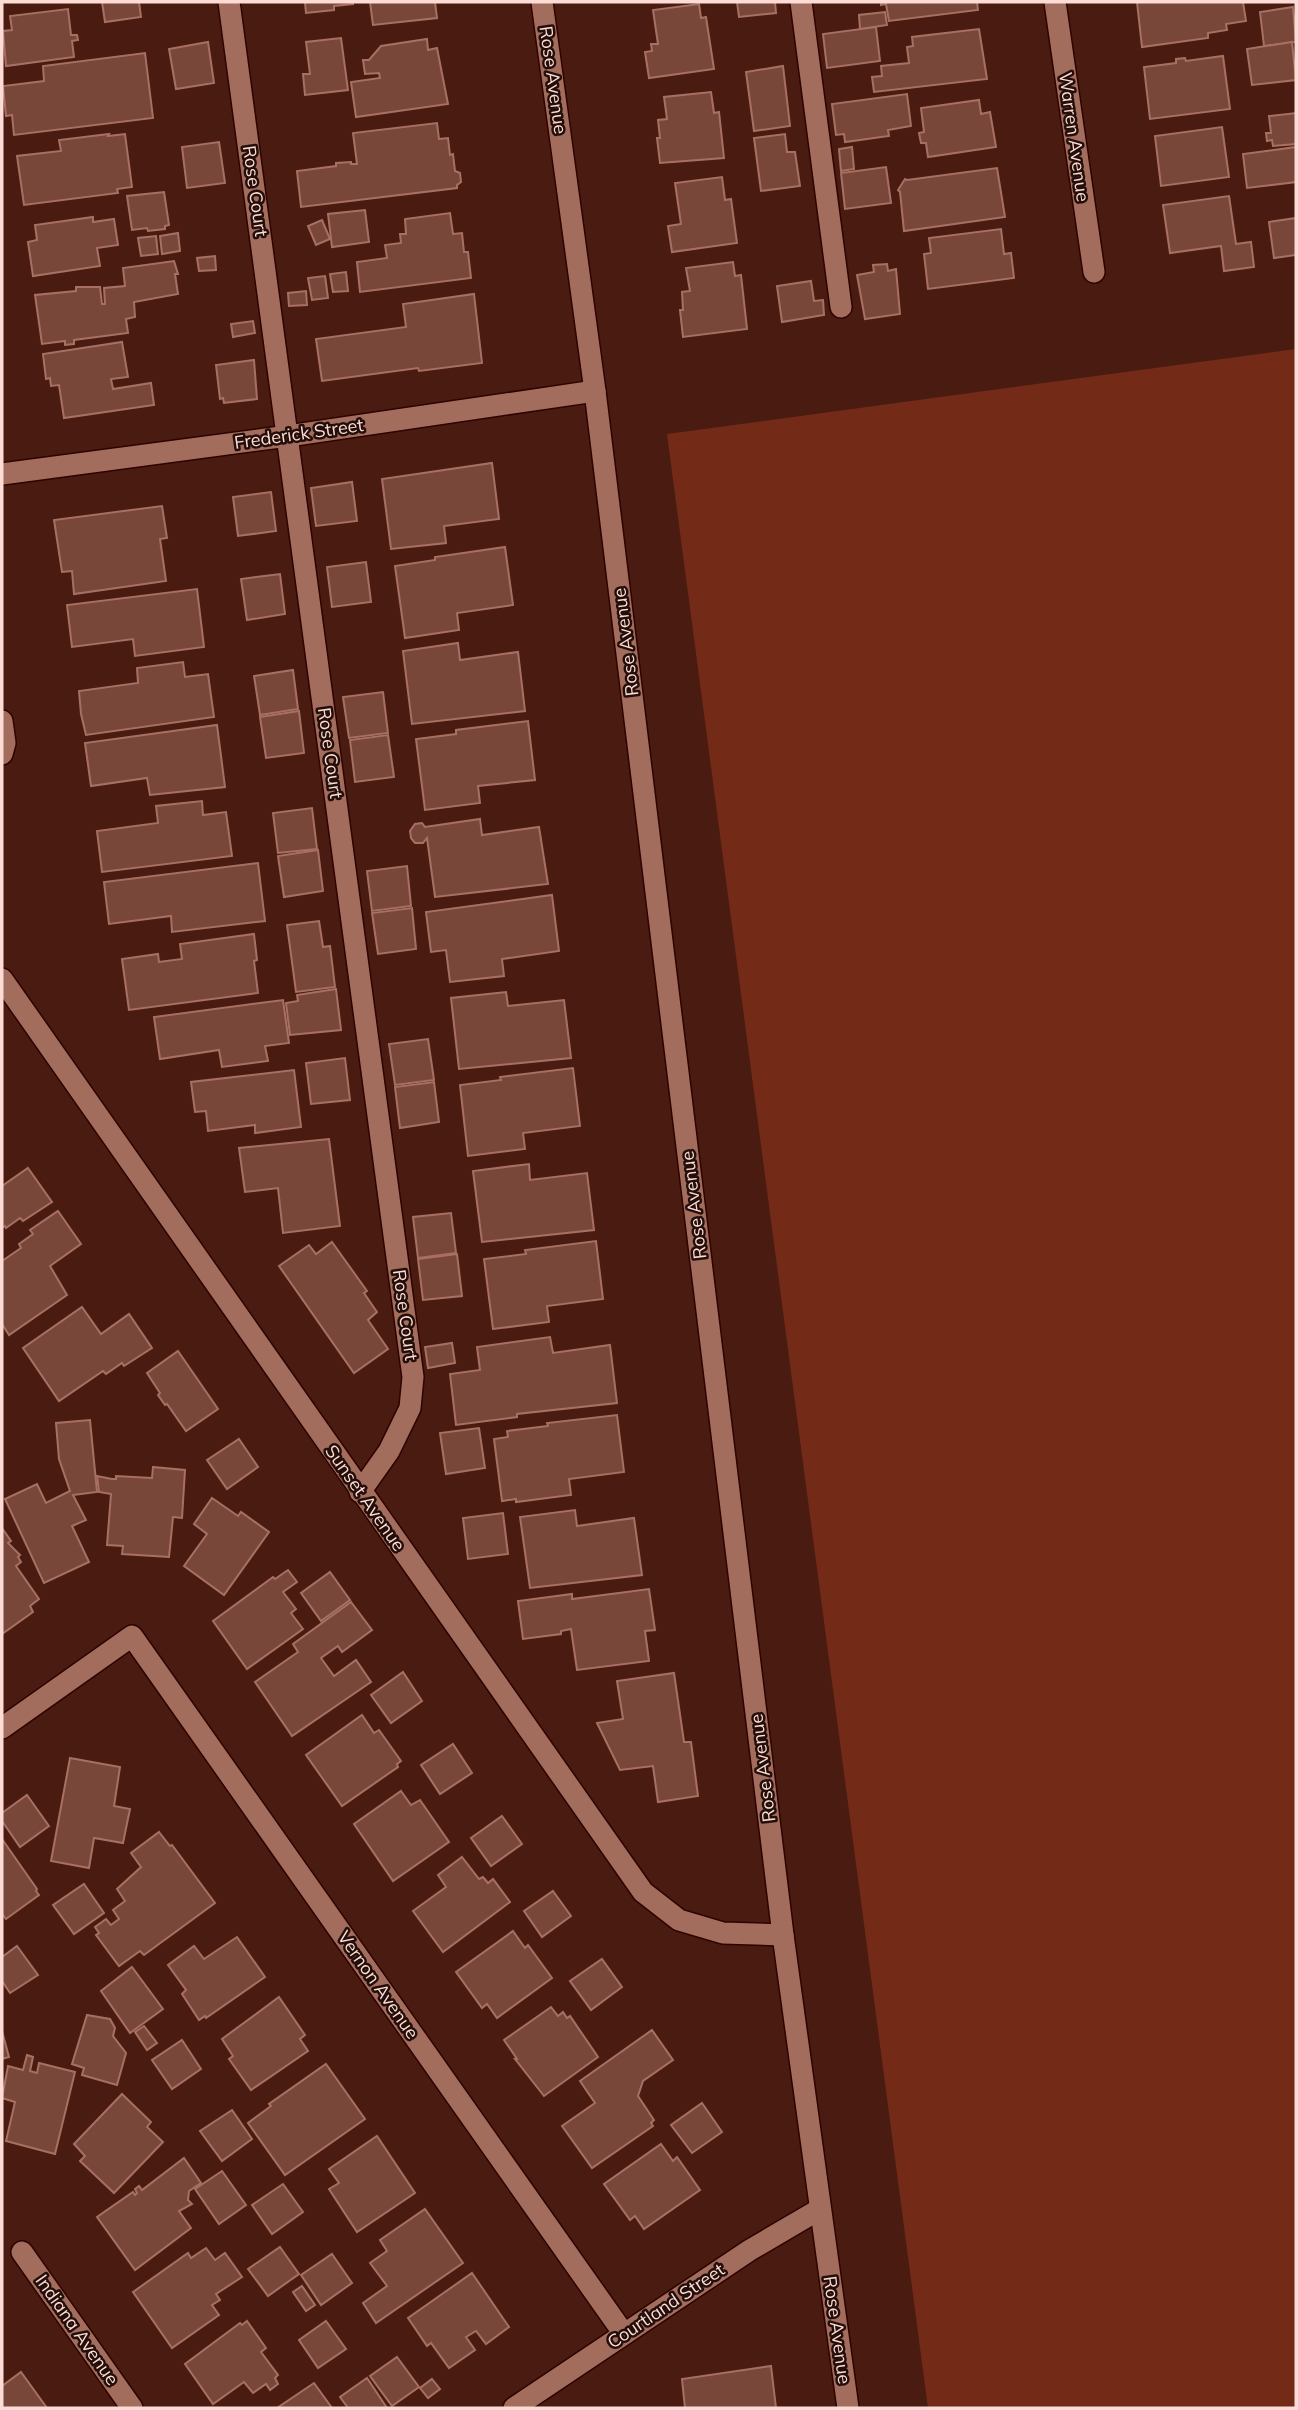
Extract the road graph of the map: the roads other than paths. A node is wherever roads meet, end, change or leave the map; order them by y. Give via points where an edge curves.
1 (229, 2) edge
2 (542, 2) edge
3 (800, 2) edge
4 (1055, 2) edge
5 (1094, 272) dead end
6 (841, 307) dead end
7 (595, 391) junction
8 (288, 436) junction
9 (2, 474) edge
10 (2, 721) edge
11 (2, 754) edge
12 (2, 979) edge
13 (360, 1492) junction
14 (2, 1728) edge
15 (783, 1935) junction
16 (820, 2209) junction
17 (22, 2252) dead end
18 (624, 2334) junction
19 (132, 2408) edge
20 (514, 2408) edge
21 (848, 2408) edge

1 - 8 street, Rose Court
2 - 7 street, Rose Avenue
3 - 6 street
4 - 5 street, Warren Avenue
7 - 8 street, Frederick Street
7 - 15 street, Rose Avenue
8 - 9 street, Frederick Street
8 - 13 street, Rose Court via 414,1377 410,1408 390,1451
10 - 11 street
12 - 13 street, Sunset Avenue
13 - 15 street, Sunset Avenue via 643,1892 679,1920 723,1933
14 - 18 street, Vernon Avenue via 132,1636
15 - 16 street, Rose Avenue
16 - 18 street, Courtland Street
16 - 21 street, Rose Avenue
17 - 19 street, Indiana Avenue
18 - 20 street, Courtland Street

